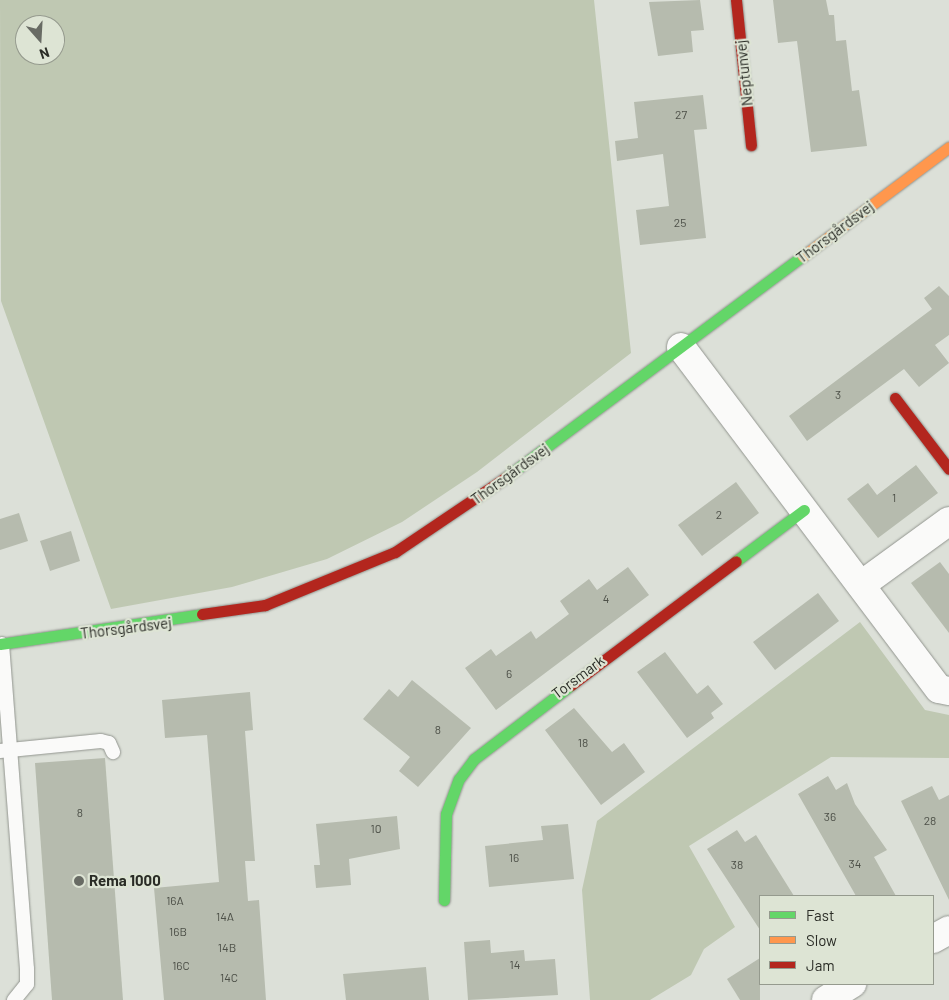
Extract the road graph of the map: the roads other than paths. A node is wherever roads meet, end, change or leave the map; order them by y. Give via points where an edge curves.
1 (736, 0) edge
2 (751, 146) dead end
3 (949, 147) edge
4 (681, 346) junction
5 (895, 398) dead end
6 (949, 469) edge
7 (804, 510) junction
8 (949, 521) edge
9 (861, 585) junction
10 (1, 644) edge
11 (949, 691) edge
12 (5, 751) edge
13 (113, 752) dead end
14 (444, 900) dead end
15 (949, 930) edge
16 (934, 938) edge
17 (850, 985) edge
18 (14, 1000) edge
19 (826, 1000) edge

1 - 2 street, Neptunvej
3 - 4 street, Thorsgårdsvej
4 - 7 street
4 - 10 street, Thorsgårdsvej via 431,530 342,577 265,605 196,618
5 - 6 street
7 - 9 street
7 - 14 street, Torsmark via 474,760 459,779 446,814
8 - 9 street
9 - 11 street via 939,689
10 - 12 lane
12 - 13 lane via 101,741 110,743
12 - 18 lane via 27,969 27,984
15 - 16 street
17 - 19 street

